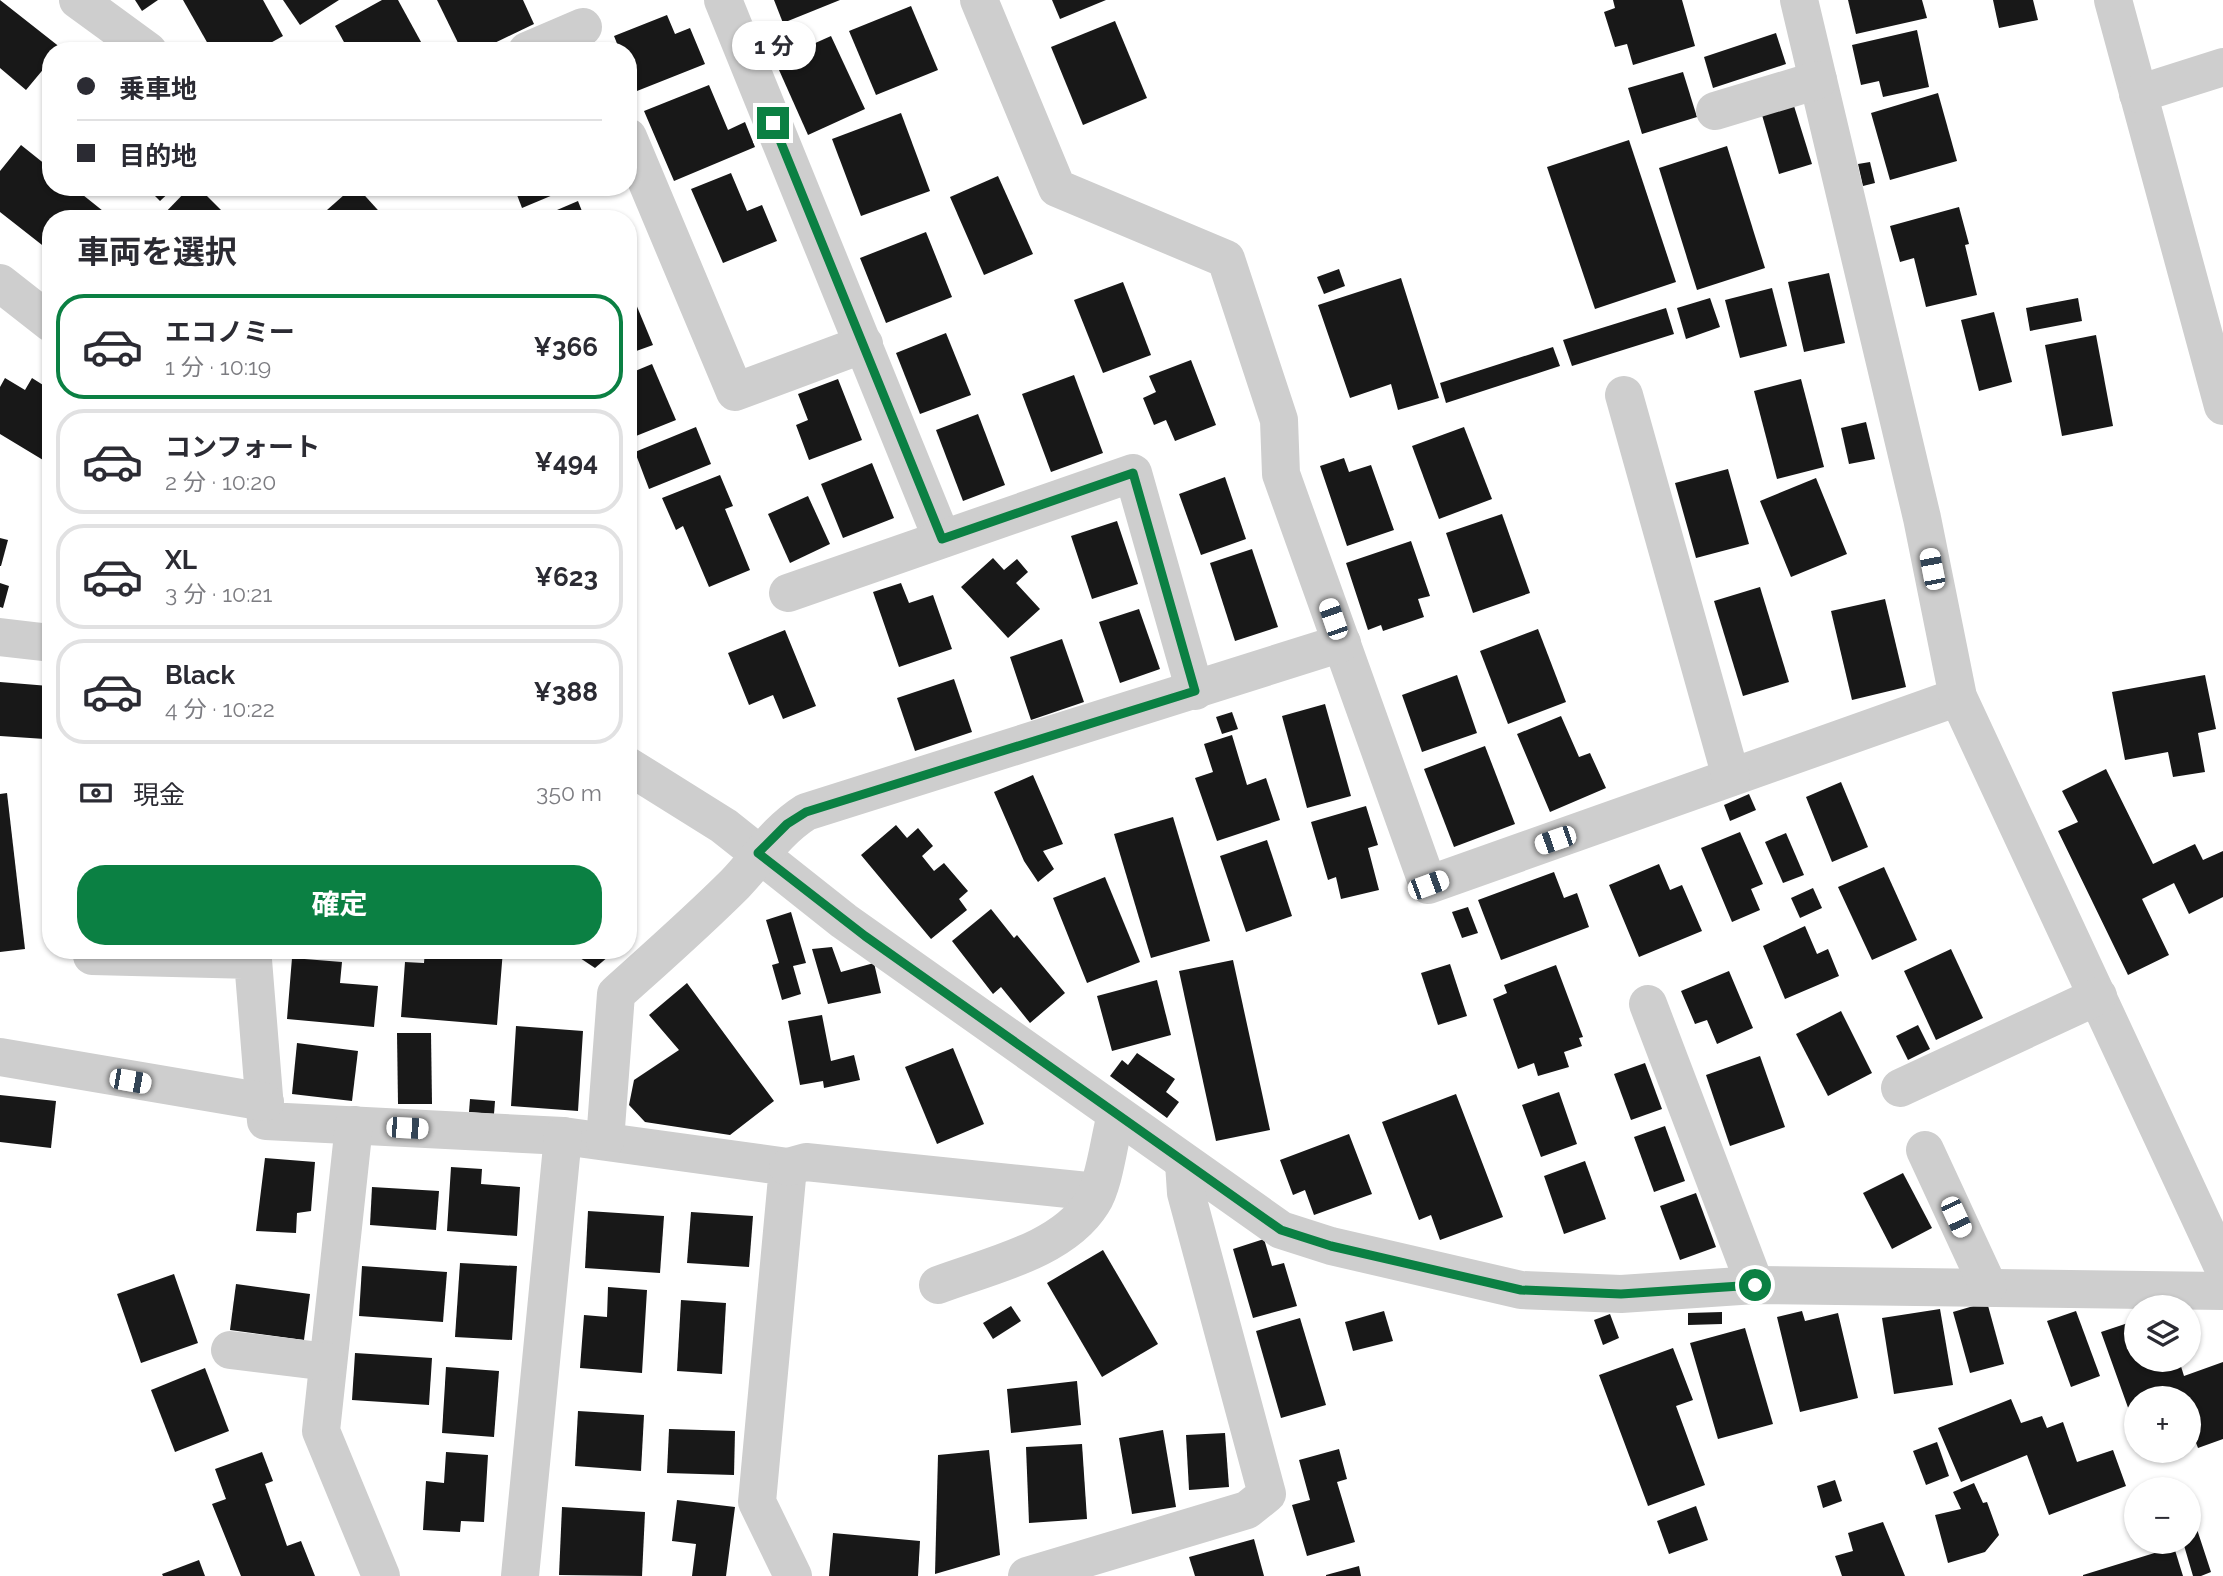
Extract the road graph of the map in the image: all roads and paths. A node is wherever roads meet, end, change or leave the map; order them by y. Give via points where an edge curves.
1 (78, 0) edge
2 (723, 0) edge
3 (979, 0) edge
4 (1799, 0) edge
5 (2113, 0) edge
6 (582, 26) edge
7 (136, 42) edge
8 (547, 42) edge
9 (2223, 67) edge
10 (1818, 80) junction
11 (2138, 94) junction
12 (1716, 111) dead end
13 (637, 158) edge
14 (0, 283) edge
15 (42, 316) edge
16 (864, 344) junction
17 (1624, 395) dead end
18 (2223, 406) edge
19 (942, 539) junction
20 (788, 593) dead end
21 (0, 637) edge
22 (42, 642) edge
23 (1342, 643) junction
24 (1195, 691) junction
25 (1958, 696) junction
26 (637, 772) edge
27 (1731, 777) junction
28 (758, 853) junction
29 (199, 959) edge
30 (2098, 996) junction
31 (1648, 1004) dead end
32 (0, 1057) edge
33 (1900, 1087) dead end
34 (265, 1102) junction
35 (1116, 1115) junction
36 (355, 1125) junction
37 (563, 1136) junction
38 (605, 1141) junction
39 (1925, 1150) dead end
40 (1184, 1163) junction
41 (788, 1167) junction
42 (1097, 1192) junction
43 (2223, 1267) edge
44 (938, 1285) dead end
45 (1755, 1285) junction
46 (1988, 1286) junction
47 (2223, 1291) edge
48 (230, 1350) dead end
49 (328, 1362) junction
50 (381, 1576) edge
51 (520, 1576) edge
52 (793, 1576) edge
53 (1027, 1576) edge

1 - 7 street
2 - 16 street
3 - 23 street via 1057,188 1226,259 1279,420 1281,474
4 - 10 street
5 - 11 street
6 - 8 street
9 - 11 street
10 - 12 street
10 - 25 street via 1922,518
11 - 18 street
13 - 16 street via 735,392
14 - 15 street
16 - 19 street
17 - 27 street
19 - 20 street
19 - 24 street via 1133,473
21 - 22 street
23 - 24 street
23 - 27 street via 1428,885
24 - 28 street via 806,812
25 - 27 street
25 - 30 street
26 - 28 street
28 - 35 street via 844,921
28 - 38 street via 736,882 616,995
29 - 34 street via 253,960
30 - 33 street
30 - 43 street
31 - 45 street
32 - 34 street
34 - 36 street via 266,1121
35 - 40 street
35 - 42 street
36 - 37 street
36 - 49 street
37 - 38 street
37 - 51 street
38 - 41 street
39 - 46 street
40 - 45 street via 1281,1230 1521,1290 1621,1294
40 - 53 street via 1186,1193 1267,1494 1247,1510
41 - 42 street via 806,1162
41 - 52 street via 757,1503
42 - 44 street via 1079,1218 1059,1234
45 - 46 street
46 - 47 street
48 - 49 street
49 - 50 street via 321,1431

